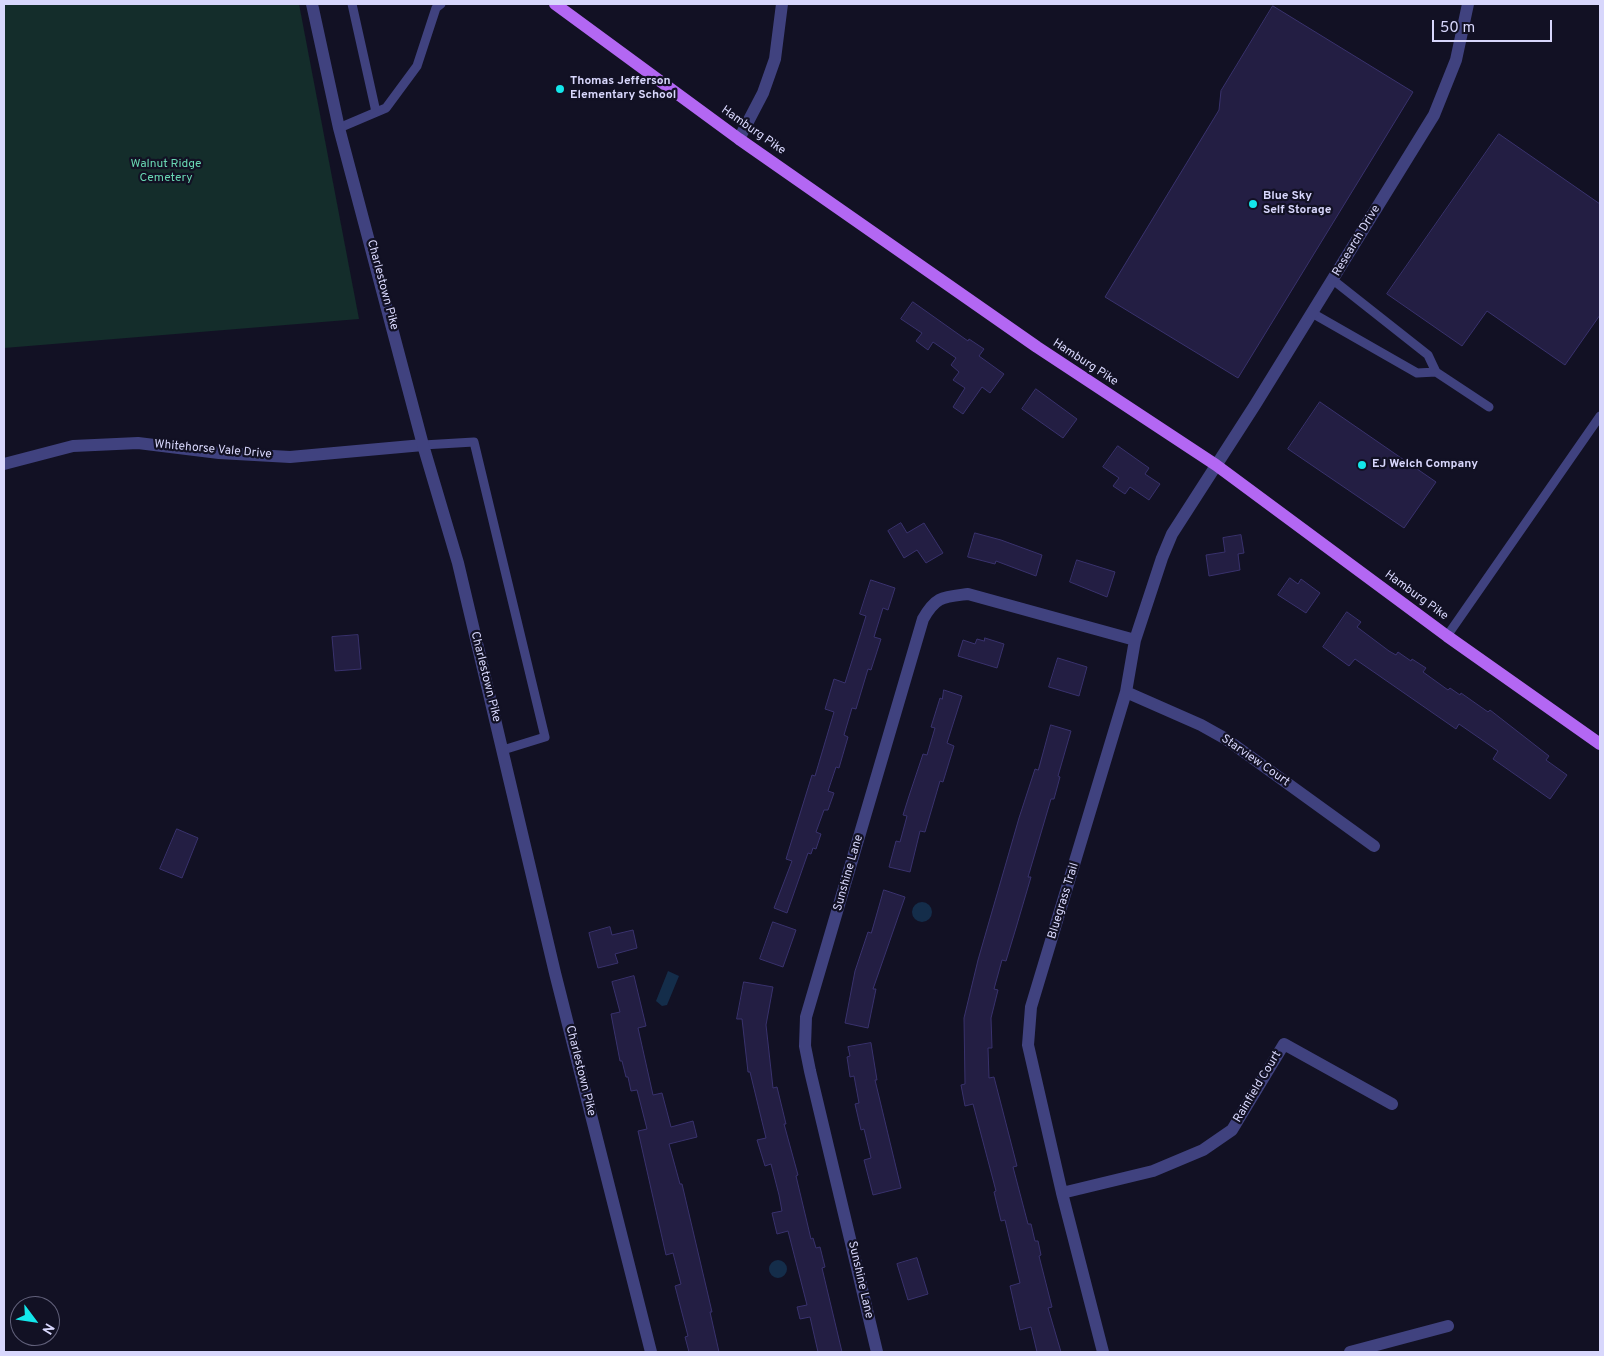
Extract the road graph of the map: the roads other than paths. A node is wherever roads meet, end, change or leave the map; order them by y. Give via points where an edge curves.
1 (312, 4) edge
2 (352, 4) edge
3 (555, 4) edge
4 (782, 4) edge
5 (1468, 4) edge
6 (435, 5) edge
7 (376, 112) junction
8 (340, 128) junction
9 (739, 138) junction
10 (1333, 280) junction
11 (1312, 313) junction
12 (1436, 372) junction
13 (1489, 407) dead end
14 (1600, 416) edge
15 (424, 445) junction
16 (4, 464) edge
17 (1216, 465) junction
18 (1448, 636) junction
19 (1135, 640) junction
20 (1126, 692) junction
21 (1600, 744) edge
22 (503, 750) junction
23 (1374, 846) dead end
24 (1392, 1104) dead end
25 (1062, 1192) junction
26 (1448, 1326) dead end
27 (651, 1352) edge
28 (877, 1352) edge
29 (1102, 1352) edge
30 (1350, 1352) edge

1 - 8 street, Charlestown Pike
2 - 7 lane
3 - 9 main road, Hamburg Pike
4 - 9 street via 775,59 763,93
5 - 10 street, Research Drive via 1456,60 1434,115
6 - 7 lane via 417,66 386,108
7 - 8 lane
8 - 15 street, Charlestown Pike
9 - 17 main road, Hamburg Pike via 1037,347
10 - 11 street, Research Drive
10 - 12 lane via 1428,355
11 - 12 lane via 1417,374
11 - 17 street, Research Drive
12 - 13 lane
14 - 18 lane
15 - 16 street, Whitehorse Vale Drive via 290,457 138,443 73,446
15 - 22 street, Charlestown Pike via 458,563
15 - 22 lane via 474,442 545,737
17 - 18 main road, Hamburg Pike
17 - 19 street, Bluegrass Trail via 1172,534
18 - 21 main road, Hamburg Pike
19 - 20 street, Bluegrass Trail
19 - 28 street, Sunshine Lane via 968,594 933,602 923,619 806,1017 805,1046 810,1071
20 - 23 street, Starview Court via 1226,739
20 - 25 street, Bluegrass Trail via 1031,1007 1028,1045
22 - 27 street, Charlestown Pike via 552,964
24 - 25 street, Rainfield Court via 1284,1044 1232,1130 1203,1150 1153,1172
25 - 29 street, Bluegrass Trail
26 - 30 street

